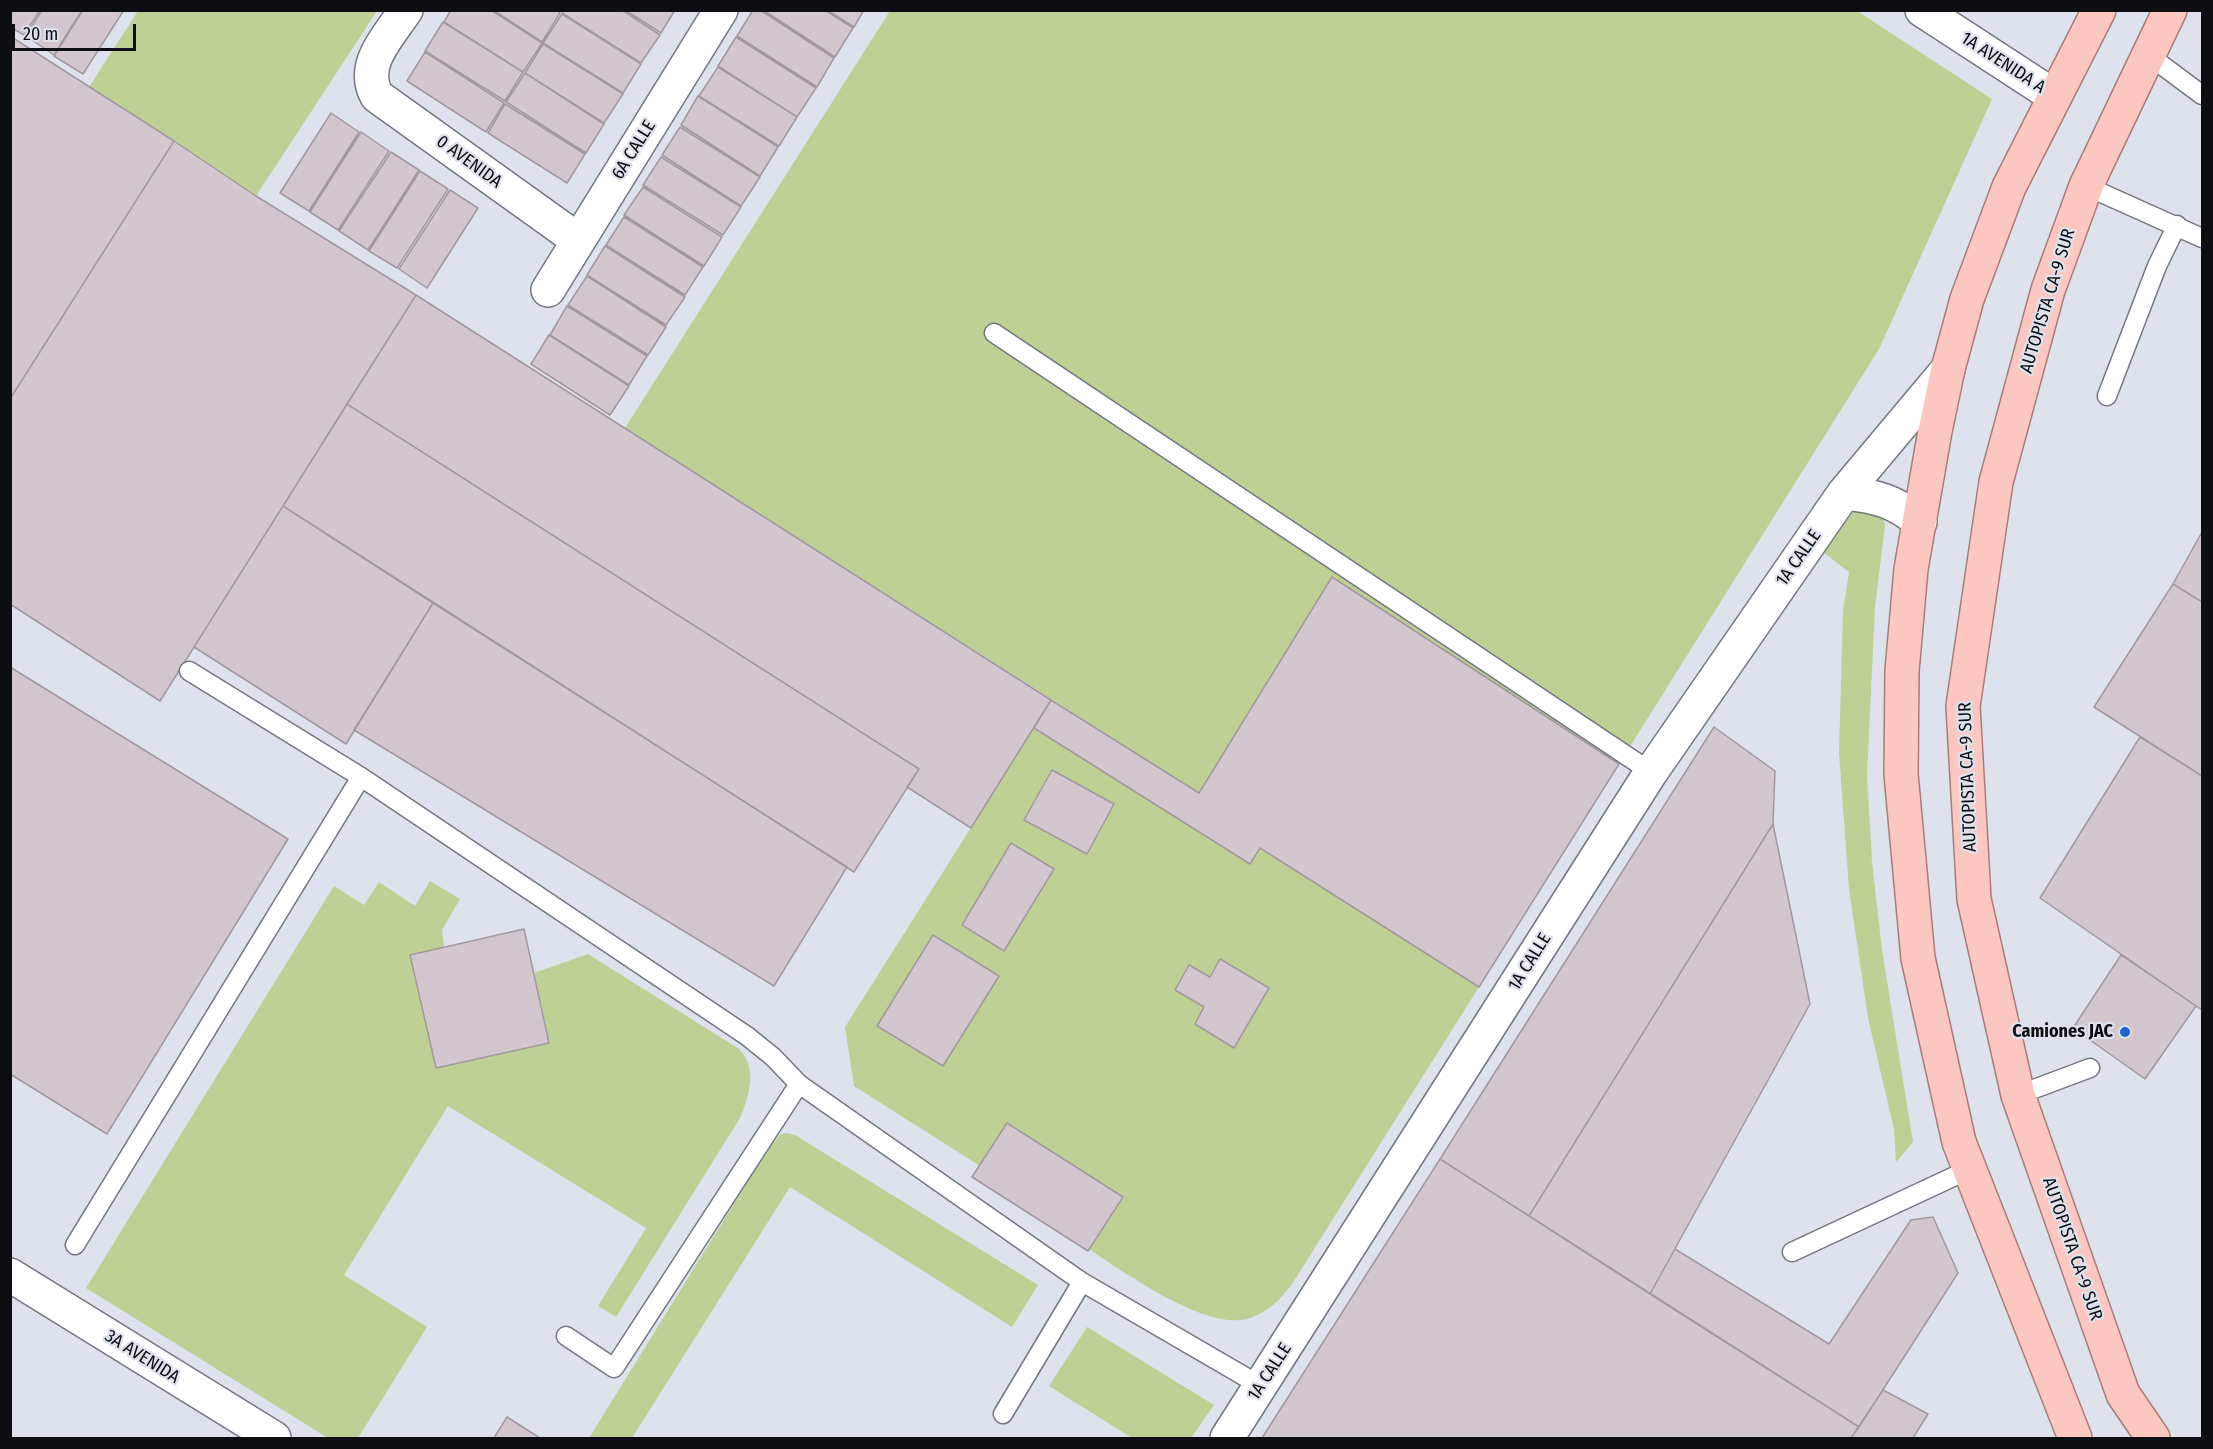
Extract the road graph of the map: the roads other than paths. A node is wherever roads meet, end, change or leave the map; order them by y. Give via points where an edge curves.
1 (406, 10) edge
2 (721, 10) edge
3 (1922, 10) edge
4 (2170, 10) edge
5 (2093, 13) edge
6 (2147, 54) junction
7 (2202, 95) edge
8 (2054, 96) junction
9 (2086, 186) junction
10 (2177, 225) junction
11 (2202, 238) edge
12 (578, 240) junction
13 (548, 290) dead end
14 (994, 333) dead end
15 (1948, 369) junction
16 (2107, 396) dead end
17 (1844, 493) junction
18 (1920, 522) junction
19 (189, 671) dead end
20 (1651, 772) junction
21 (361, 777) junction
22 (2090, 1068) dead end
23 (799, 1084) junction
24 (2018, 1095) junction
25 (1970, 1168) junction
26 (75, 1245) dead end
27 (1792, 1252) dead end
28 (10, 1275) edge
29 (1082, 1282) junction
30 (566, 1336) dead end
31 (1261, 1386) junction
32 (1003, 1414) dead end
33 (274, 1438) edge
34 (1227, 1438) edge
35 (2075, 1438) edge
36 (2153, 1438) edge

1 - 12 street, 0 AVENIDA via 372,65 372,87 378,96
2 - 12 street, 6A CALLE
3 - 8 street, 1A AVENIDA A
4 - 6 highway, AUTOPISTA CA-9 SUR
5 - 8 highway
6 - 7 lane
6 - 9 highway, AUTOPISTA CA-9 SUR
8 - 15 highway via 2009,188 1967,299
9 - 10 lane
9 - 24 highway, AUTOPISTA CA-9 SUR via 2048,290 1996,482 1963,706 1974,899
10 - 11 lane
10 - 16 lane
12 - 13 street, 6A CALLE
14 - 20 lane
15 - 17 street, 1A CALLE
15 - 18 highway
17 - 18 street via 1879,498
17 - 20 street, 1A CALLE
18 - 25 highway via 1911,569 1902,671 1901,774 1918,958 1959,1142
19 - 21 lane
20 - 31 street, 1A CALLE
21 - 23 lane via 747,1036
21 - 26 lane
22 - 24 lane
23 - 29 lane
23 - 30 lane via 614,1368
24 - 36 highway, AUTOPISTA CA-9 SUR via 2123,1394
25 - 27 lane
25 - 35 highway
28 - 33 street, 3A AVENIDA
29 - 31 lane
29 - 32 lane
31 - 34 street, 1A CALLE

